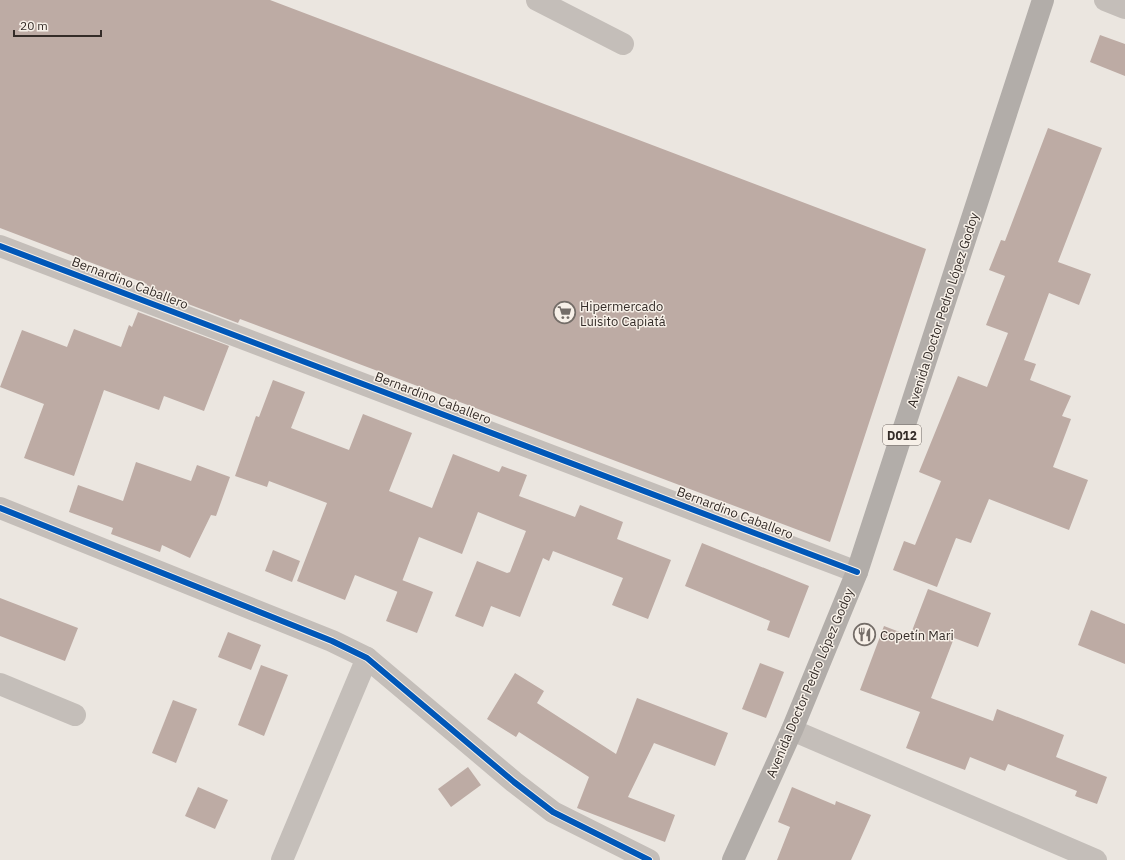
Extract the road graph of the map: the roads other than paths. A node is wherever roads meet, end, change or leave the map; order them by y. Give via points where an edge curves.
1 (537, 0) edge
2 (1043, 0) edge
3 (1106, 0) edge
4 (1125, 8) edge
5 (623, 44) dead end
6 (0, 246) edge
7 (0, 508) edge
8 (857, 572) junction
9 (367, 658) junction
10 (0, 684) edge
11 (75, 715) dead end
12 (792, 730) junction
13 (282, 860) edge
14 (649, 860) edge
15 (733, 860) edge
16 (1096, 860) edge

1 - 5 street
2 - 8 main road, Avenida Doctor Pedro López Godoy / D012
3 - 4 street
6 - 8 street, Bernardino Caballero
7 - 9 street via 332,641
8 - 12 main road, Avenida Doctor Pedro López Godoy / D012
9 - 13 street
9 - 14 street via 553,812
10 - 11 street
12 - 15 main road, Avenida Doctor Pedro López Godoy / D012
12 - 16 street

